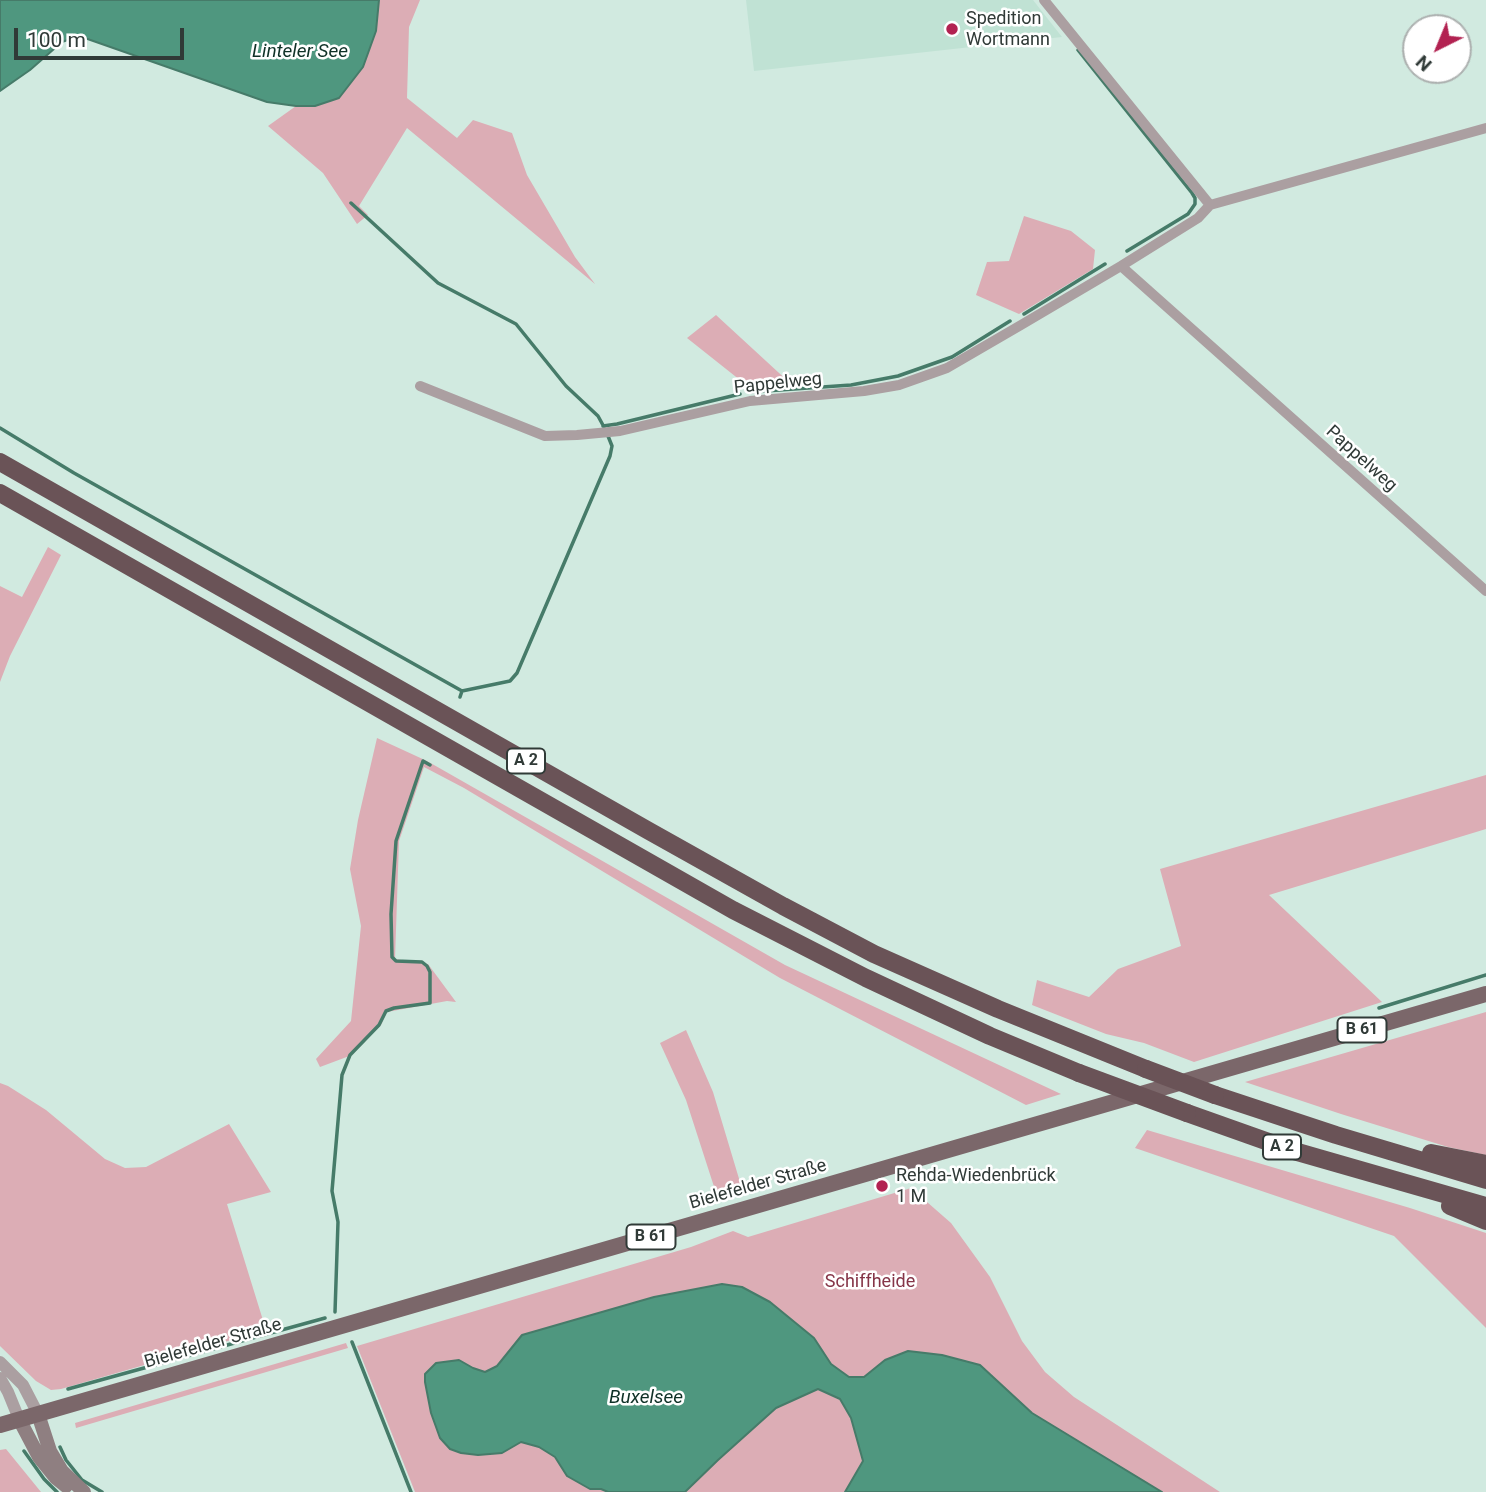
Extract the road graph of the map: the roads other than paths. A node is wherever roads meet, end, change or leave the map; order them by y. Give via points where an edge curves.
1 (1044, 0) edge
2 (1486, 128) edge
3 (1210, 205) junction
4 (1121, 266) junction
5 (420, 386) dead end
6 (0, 462) edge
7 (0, 493) edge
8 (1486, 591) edge
9 (1486, 994) edge
10 (1336, 1135) junction
11 (1486, 1164) edge
12 (1379, 1176) junction
13 (1486, 1180) edge
14 (1486, 1206) edge
15 (1486, 1222) edge
16 (0, 1362) edge
17 (0, 1378) edge
18 (38, 1414) junction
19 (19, 1419) junction
20 (0, 1425) edge
21 (74, 1492) edge
22 (84, 1492) edge

1 - 3 street
2 - 3 street, Pappelweg
3 - 4 street, Pappelweg via 1198,218
4 - 5 street, Pappelweg via 947,368 899,385 864,391 750,401 620,430 545,436
4 - 8 street, Pappelweg
6 - 10 highway, A 2, bridge via 874,954 1146,1069
7 - 12 highway, A 2, bridge via 733,911 866,978 1079,1073 1294,1151
9 - 18 main road, Bielefelder Straße / B 61
10 - 11 highway
10 - 13 highway, A 2
12 - 14 highway, A 2
12 - 15 highway
16 - 18 street via 23,1385
17 - 19 street
18 - 19 main road, Bielefelder Straße / B 61
18 - 22 main road via 50,1451 62,1471
19 - 20 main road, Bielefelder Straße / B 61
19 - 21 main road via 39,1457

